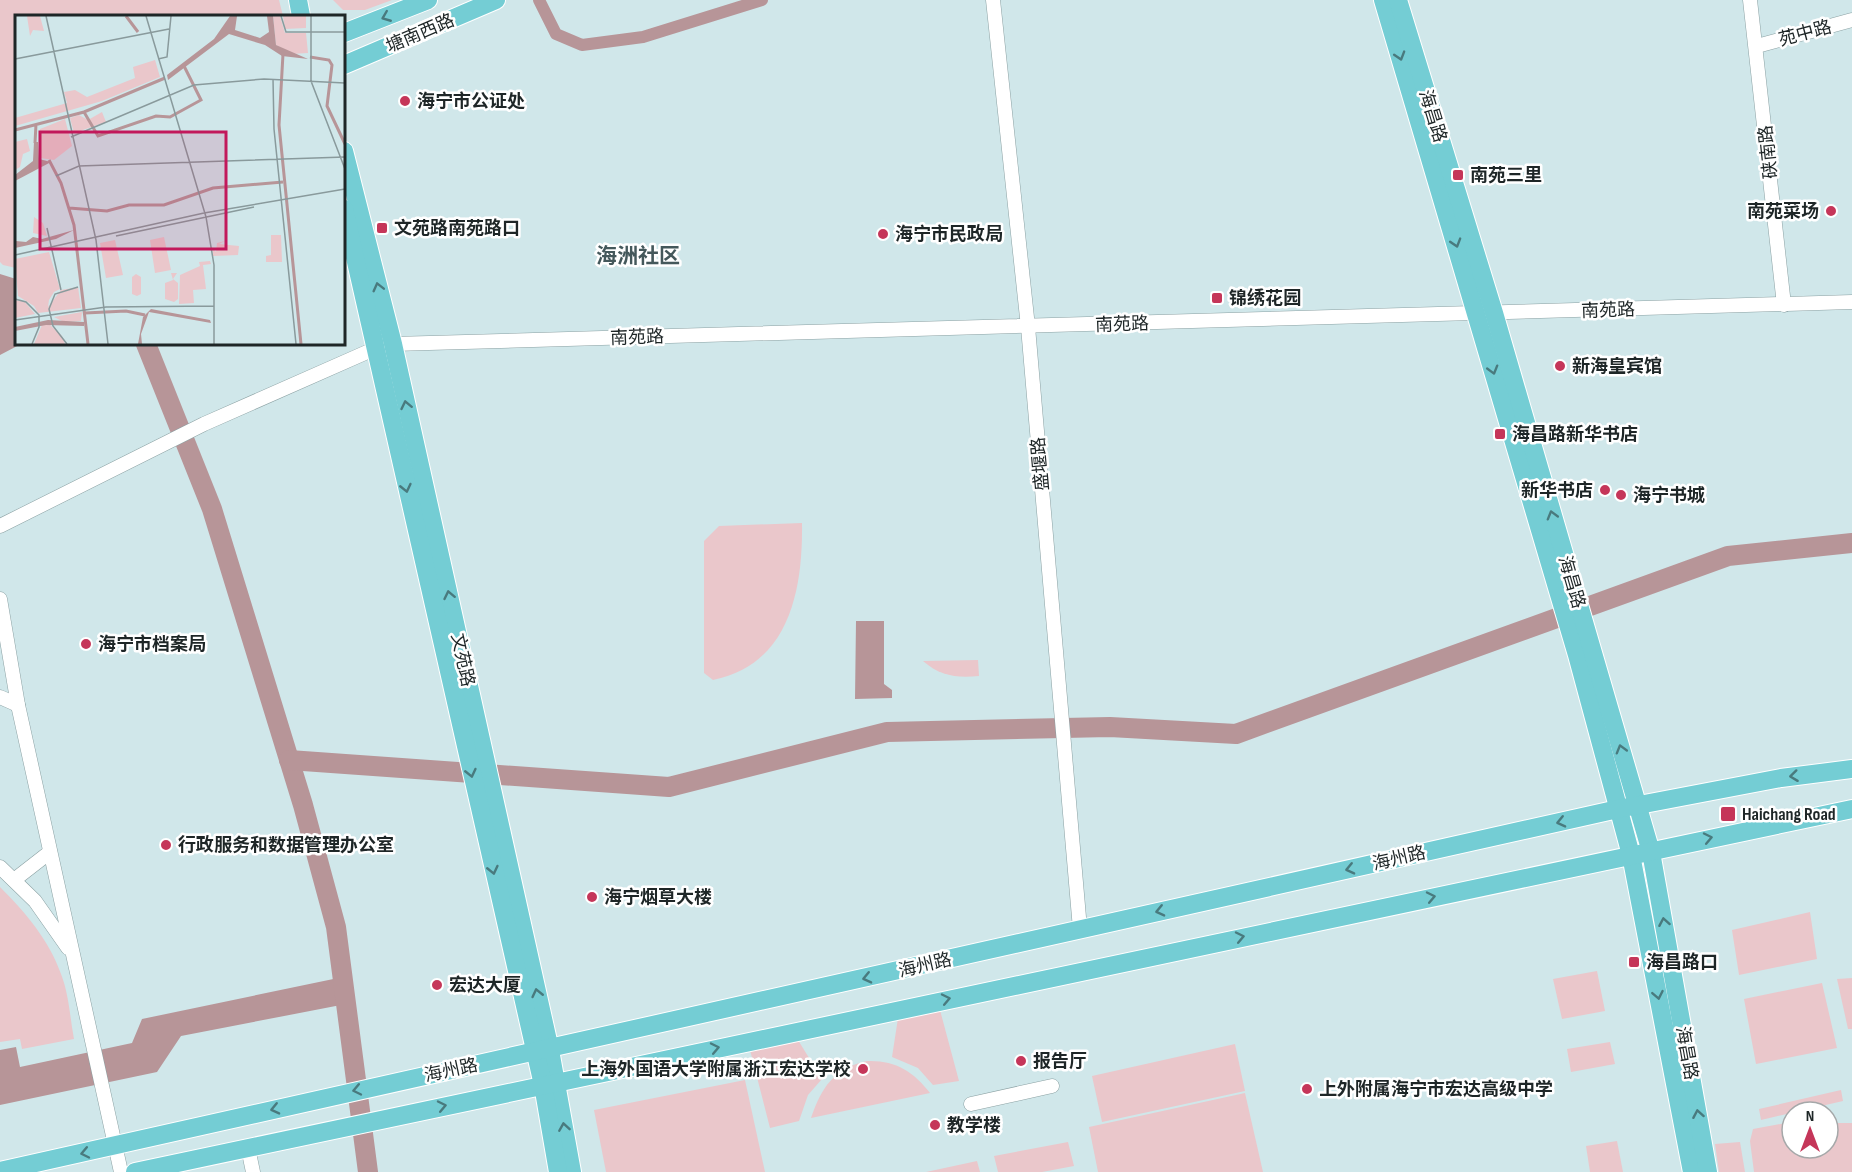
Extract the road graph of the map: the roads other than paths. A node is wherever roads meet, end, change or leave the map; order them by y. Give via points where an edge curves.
1 (298, 0) edge
2 (308, 0) edge
3 (428, 0) edge
4 (496, 0) edge
5 (993, 0) edge
6 (1383, 0) edge
7 (1398, 0) edge
8 (1750, 0) edge
9 (301, 15) edge
10 (311, 15) edge
11 (1852, 20) edge
12 (345, 33) edge
13 (1757, 46) junction
14 (345, 65) edge
15 (345, 155) edge
16 (345, 214) edge
17 (1852, 302) edge
18 (1784, 305) junction
19 (1485, 313) junction
20 (1028, 327) junction
21 (393, 344) junction
22 (374, 349) junction
23 (0, 526) edge
24 (0, 599) edge
25 (1584, 652) junction
26 (0, 697) edge
27 (18, 705) junction
28 (471, 734) junction
29 (1852, 769) edge
30 (1638, 805) junction
31 (1618, 809) junction
32 (1852, 809) edge
33 (50, 852) junction
34 (1651, 852) junction
35 (1631, 855) junction
36 (0, 867) edge
37 (14, 880) junction
38 (1080, 929) junction
39 (72, 954) junction
40 (542, 1051) junction
41 (550, 1083) junction
42 (1052, 1086) dead end
43 (970, 1104) dead end
44 (115, 1146) junction
45 (248, 1148) junction
46 (195, 1166) edge
47 (0, 1171) edge
48 (121, 1172) edge
49 (135, 1172) edge
50 (253, 1172) edge
51 (558, 1172) edge
52 (572, 1172) edge
53 (1692, 1172) edge
54 (1708, 1172) edge

1 - 9 main road
2 - 10 main road
3 -> 12 main road, 塘南西路
4 - 14 main road, 塘南西路
5 - 20 street, 盛堰路
6 -> 19 main road, 海昌路
7 - 19 main road, 海昌路
8 - 13 street, 硖南路
11 - 13 street, 苑中路
13 - 18 street, 硖南路
21 -> 15 main road, 文苑路
16 - 22 main road, 文苑路
17 - 18 street, 南苑路
18 - 19 street, 南苑路
19 - 20 street, 南苑路
19 - 25 main road, 海昌路
20 - 21 street, 南苑路
20 - 38 street, 盛堰路
21 - 22 street, 南苑路
28 -> 21 main road, 文苑路
22 - 23 street, 南苑路 via 204,424
22 -> 28 main road, 文苑路
24 - 27 street
30 -> 25 main road, 海昌路
25 - 31 main road, 海昌路
26 - 27 street
27 - 33 street
28 - 40 main road, 文苑路
29 -> 30 main road, 海州路 via 1781,777
30 - 31 main road, 海州路
30 - 34 main road, 海昌路
31 - 35 main road, 海昌路
31 -> 38 main road, 海州路
34 -> 32 main road, 海州路
33 - 37 street
33 - 39 street
34 - 35 main road, 海州路
54 -> 34 main road, 海昌路
41 -> 35 main road, 海州路
35 -> 53 main road, 海昌路
36 - 37 street
37 - 39 street via 35,901
38 -> 40 main road, 海州路
39 - 44 street
40 - 41 main road, 文苑路
40 -> 44 main road, 海州路
45 -> 41 main road, 海州路
41 - 51 main road, 文苑路
52 -> 41 main road, 文苑路
42 - 43 street
44 -> 47 main road, 海州路
44 - 48 street
45 - 46 main road, 海州路
45 - 50 street
46 - 49 main road, 海州路

